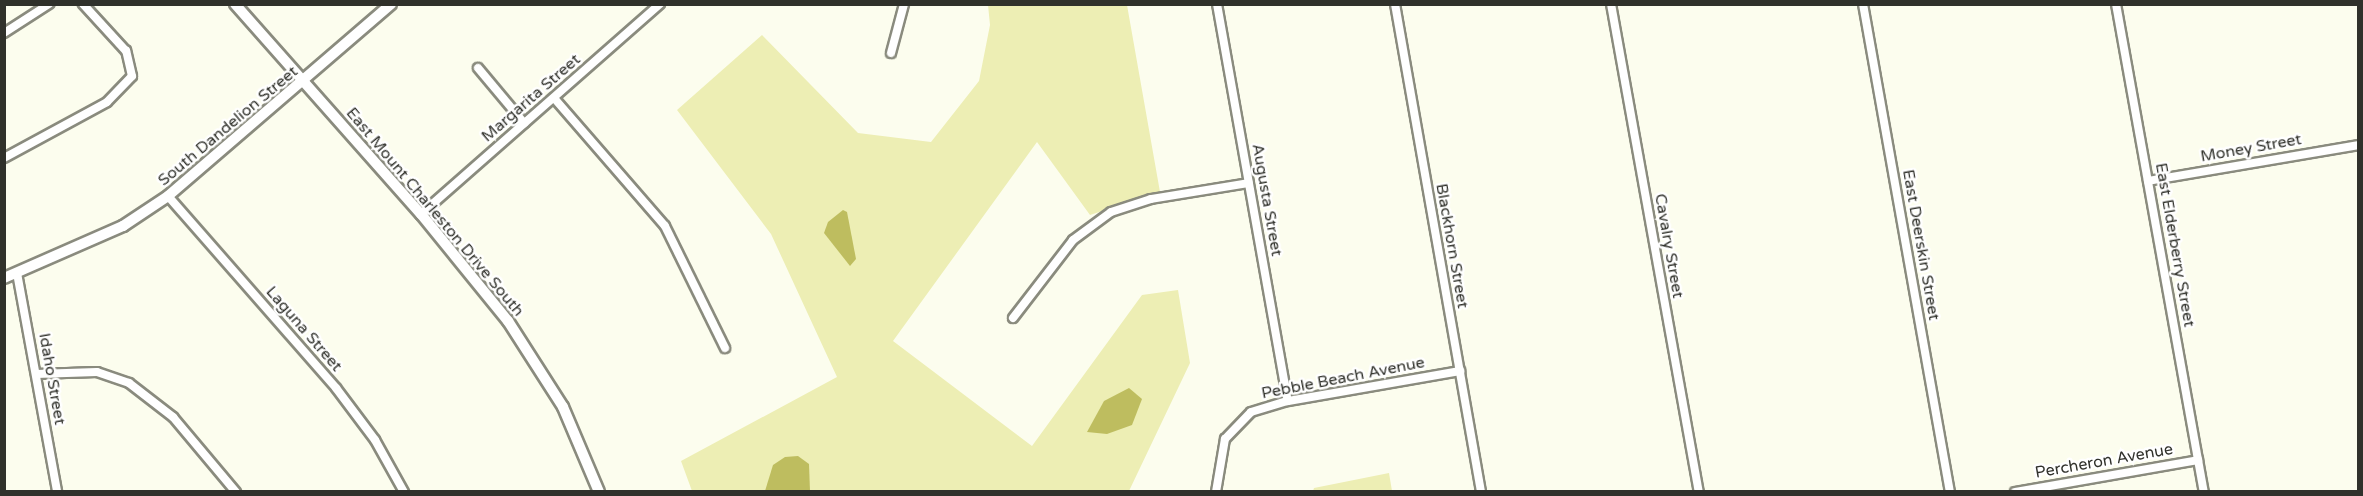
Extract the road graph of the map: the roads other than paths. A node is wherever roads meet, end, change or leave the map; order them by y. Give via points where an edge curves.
1 (49, 4) edge
2 (83, 4) edge
3 (235, 4) edge
4 (391, 4) edge
5 (660, 4) edge
6 (904, 4) edge
7 (1217, 4) edge
8 (1395, 4) edge
9 (1611, 4) edge
10 (1863, 4) edge
11 (2116, 4) edge
12 (4, 33) edge
13 (891, 53) dead end
14 (478, 68) dead end
15 (303, 84) junction
16 (554, 98) junction
17 (524, 123) junction
18 (2358, 145) edge
19 (4, 158) edge
20 (2148, 181) junction
21 (1249, 183) junction
22 (168, 196) junction
23 (421, 214) junction
24 (17, 273) junction
25 (4, 278) edge
26 (1013, 318) dead end
27 (725, 348) dead end
28 (1460, 370) junction
29 (36, 375) junction
30 (1288, 401) junction
31 (2198, 460) junction
32 (57, 492) edge
33 (236, 492) edge
34 (404, 492) edge
35 (599, 492) edge
36 (1216, 492) edge
37 (1481, 492) edge
38 (1699, 492) edge
39 (1950, 492) edge
40 (2015, 492) edge
41 (2204, 492) edge

1 - 12 street
2 - 19 street via 126,51 133,69 127,85 107,102
3 - 15 street, East Mount Charleston Drive South
4 - 15 street, South Dandelion Street
5 - 16 street, Margarita Street
6 - 13 street
7 - 21 street, Augusta Street
8 - 28 street, Blackhorn Street
9 - 38 street, Cavalry Street
10 - 39 street, East Deerskin Street
11 - 20 street, East Elderberry Street
14 - 17 street
15 - 22 street, South Dandelion Street
15 - 23 street, East Mount Charleston Drive South
16 - 17 street, Margarita Street
16 - 27 street via 664,226
17 - 23 street, Margarita Street
18 - 20 street, Money Street
20 - 31 street, East Elderberry Street
21 - 26 street via 1151,199 1111,212 1073,240
21 - 30 street, Augusta Street
22 - 24 street, South Dandelion Street via 123,226
22 - 34 street, Laguna Street via 343,397
23 - 35 street, East Mount Charleston Drive South via 541,369 563,407
24 - 25 street, South Dandelion Street
24 - 29 street, Idaho Street
28 - 30 street, Pebble Beach Avenue
28 - 37 street, Blackhorn Street
29 - 32 street, Idaho Street
29 - 33 street via 98,372 129,383 173,417
30 - 36 street, Pebble Beach Avenue via 1251,412 1230,430
31 - 40 street, Percheron Avenue
31 - 41 street, East Elderberry Street

